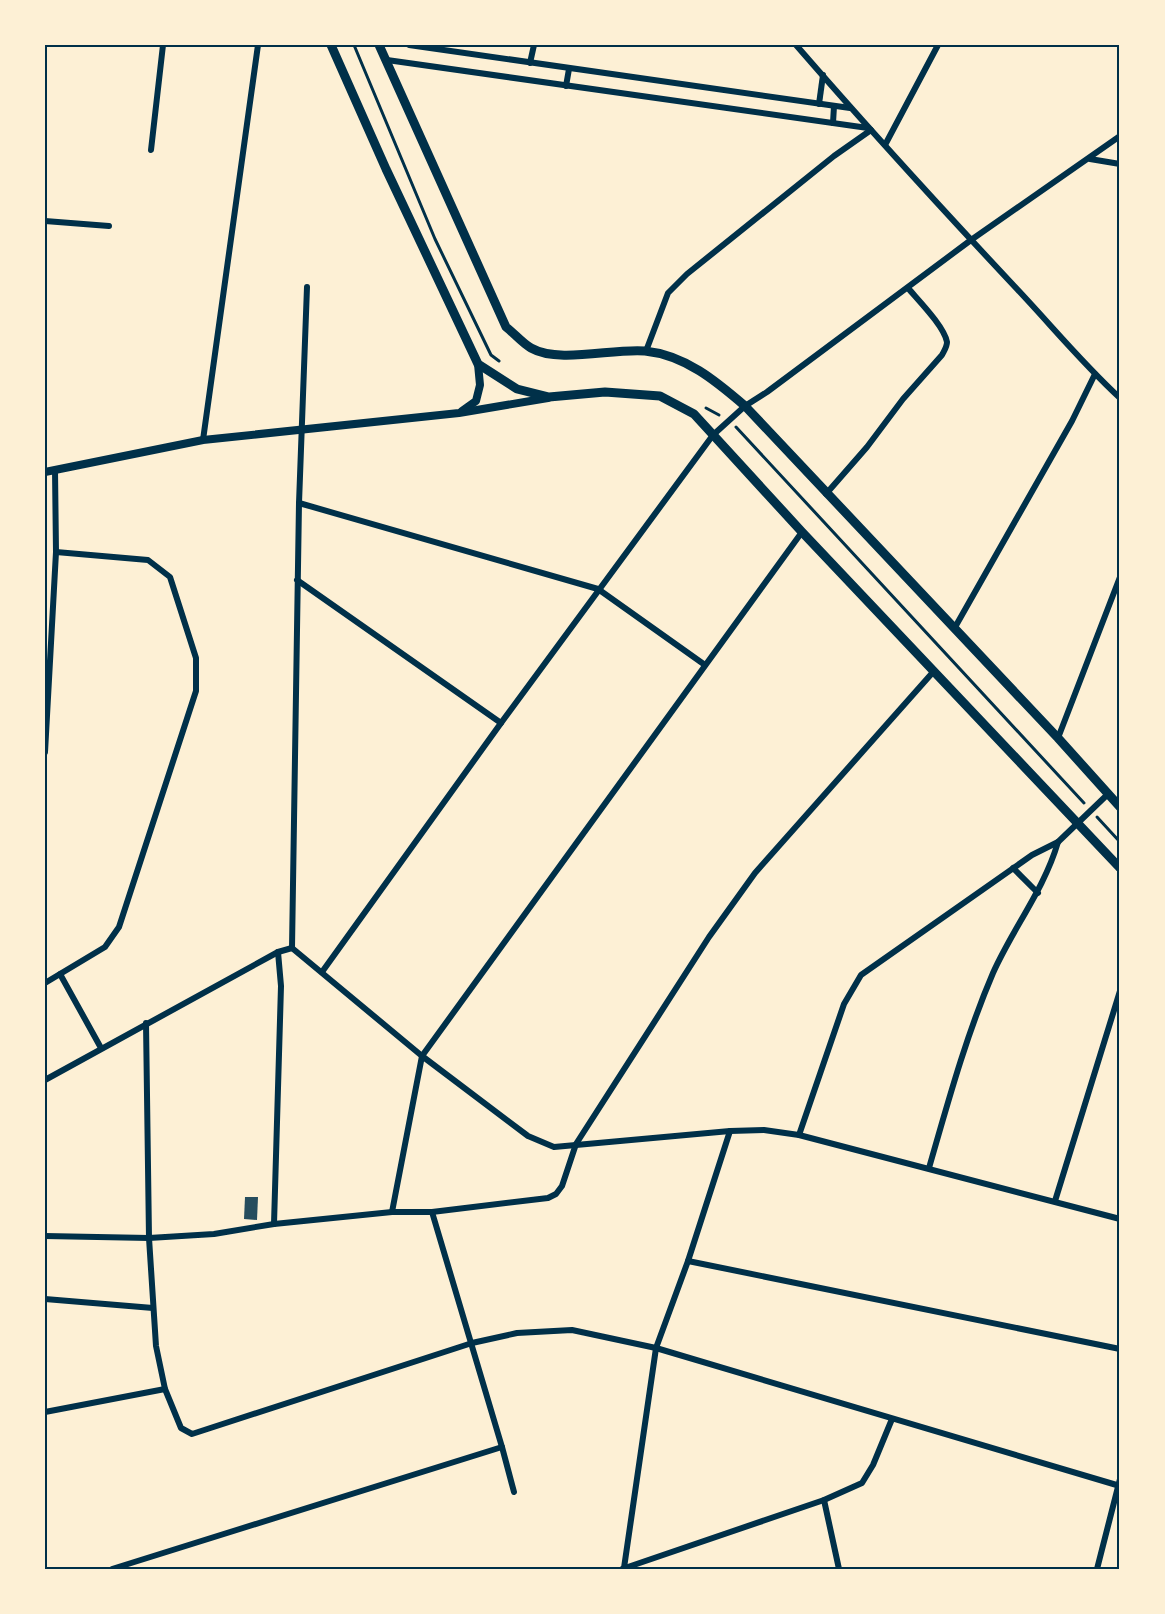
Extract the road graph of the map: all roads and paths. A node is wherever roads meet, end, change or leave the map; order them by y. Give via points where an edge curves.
1 (163, 45) edge
2 (258, 45) edge
3 (331, 45) edge
4 (379, 45) edge
5 (409, 45) edge
6 (534, 45) edge
7 (796, 45) edge
8 (938, 45) edge
9 (387, 60) junction
10 (530, 63) junction
11 (569, 69) junction
12 (822, 75) junction
13 (566, 86) junction
14 (819, 104) junction
15 (834, 106) junction
16 (850, 108) junction
17 (833, 123) junction
18 (869, 129) junction
19 (1119, 139) edge
20 (885, 145) junction
21 (151, 150) dead end
22 (1090, 159) junction
23 (1120, 164) edge
24 (45, 221) edge
25 (109, 226) dead end
26 (971, 240) junction
27 (307, 287) dead end
28 (908, 288) junction
29 (646, 351) junction
30 (478, 364) junction
31 (1095, 374) junction
32 (549, 398) junction
33 (1120, 398) edge
34 (745, 406) junction
35 (459, 413) junction
36 (301, 431) junction
37 (713, 435) junction
38 (203, 440) junction
39 (55, 470) junction
40 (45, 472) edge
41 (826, 494) junction
42 (299, 503) junction
43 (801, 532) junction
44 (56, 552) junction
45 (1120, 577) edge
46 (297, 580) junction
47 (598, 589) junction
48 (954, 629) junction
49 (705, 665) junction
50 (934, 671) junction
51 (501, 723) junction
52 (1058, 738) junction
53 (45, 752) edge
54 (1108, 794) junction
55 (1120, 807) edge
56 (1078, 824) junction
57 (1058, 842) junction
58 (1013, 868) junction
59 (1120, 868) edge
60 (1038, 893) junction
61 (292, 948) junction
62 (278, 952) junction
63 (322, 972) junction
64 (60, 974) junction
65 (45, 983) edge
66 (1120, 991) edge
67 (146, 1023) junction
68 (101, 1048) junction
69 (422, 1056) junction
70 (45, 1080) edge
71 (730, 1131) junction
72 (799, 1135) junction
73 (576, 1144) junction
74 (928, 1168) junction
75 (1055, 1201) junction
76 (392, 1212) junction
77 (432, 1212) junction
78 (1120, 1219) edge
79 (274, 1224) junction
80 (45, 1236) edge
81 (149, 1238) junction
82 (688, 1261) junction
83 (45, 1299) edge
84 (153, 1308) junction
85 (472, 1343) junction
86 (656, 1348) junction
87 (1120, 1349) edge
88 (165, 1389) junction
89 (45, 1412) edge
90 (892, 1419) junction
91 (502, 1447) junction
92 (1120, 1484) edge
93 (514, 1492) dead end
94 (824, 1500) junction
95 (623, 1568) edge
96 (112, 1569) edge
97 (839, 1569) edge
98 (1097, 1569) edge

1 - 21 street
2 - 38 street
3 - 30 main road
4 - 9 main road
5 - 10 street
6 - 10 street
7 - 12 street
8 - 20 street
9 - 13 street
9 - 29 main road via 506,327 532,348 562,356
10 - 11 street
11 - 13 street
11 - 14 street
12 - 14 street
12 - 16 street
13 - 17 street
14 - 15 street
15 - 16 street
15 - 17 street
16 - 18 street
17 - 18 street
18 - 20 street
18 - 29 street via 687,274 668,293
19 - 22 street
20 - 26 street
22 - 23 street
22 - 26 street
24 - 25 street
26 - 28 street
26 - 31 street
27 - 36 street
28 - 34 street
28 - 41 street via 933,316 947,341 946,347
29 - 34 main road via 686,362 718,382
30 - 32 main road via 517,389
30 - 35 street via 480,385 476,401
31 - 33 street
31 - 48 street
32 - 35 street
32 - 37 main road via 605,392 660,396 694,414
34 - 37 street
34 - 41 main road
35 - 36 street
36 - 38 street
36 - 42 street
37 - 43 main road
37 - 47 street
38 - 39 street
39 - 40 street
39 - 44 street
41 - 48 main road
42 - 46 street
42 - 47 street
43 - 49 street
43 - 50 main road
44 - 53 street
44 - 64 street via 148,560 170,577 196,658 196,691 119,927 105,947
45 - 52 street
46 - 51 street
46 - 61 street
47 - 49 street
47 - 51 street
48 - 52 main road
49 - 69 street
50 - 56 main road
50 - 73 street via 755,873 709,937
51 - 63 street
52 - 54 main road
54 - 55 main road
54 - 56 street
56 - 57 street
56 - 59 main road
57 - 58 street
57 - 60 street
58 - 60 street
58 - 72 street via 861,975 844,1004
60 - 74 street via 994,971 965,1048
61 - 62 street
61 - 63 street
62 - 67 street
62 - 79 street via 281,986
63 - 69 street
64 - 65 street
64 - 68 street
66 - 75 street
67 - 68 street
67 - 81 street
68 - 70 street
69 - 73 street via 528,1136 554,1147
69 - 76 street
71 - 72 street
71 - 73 street
71 - 82 street
72 - 74 street
73 - 77 street via 562,1186 548,1198
74 - 75 street
75 - 78 street
76 - 77 street
76 - 79 street
77 - 85 street
79 - 81 street via 214,1234
80 - 81 street
81 - 84 street
82 - 86 street
82 - 87 street
83 - 84 street
84 - 88 street
85 - 86 street via 517,1333 572,1330
85 - 88 street via 192,1434 182,1428
85 - 91 street
86 - 90 street
86 - 95 street
88 - 89 street
90 - 92 street
90 - 94 street via 862,1483
91 - 93 street
91 - 96 street
92 - 98 street
94 - 95 street
94 - 97 street

